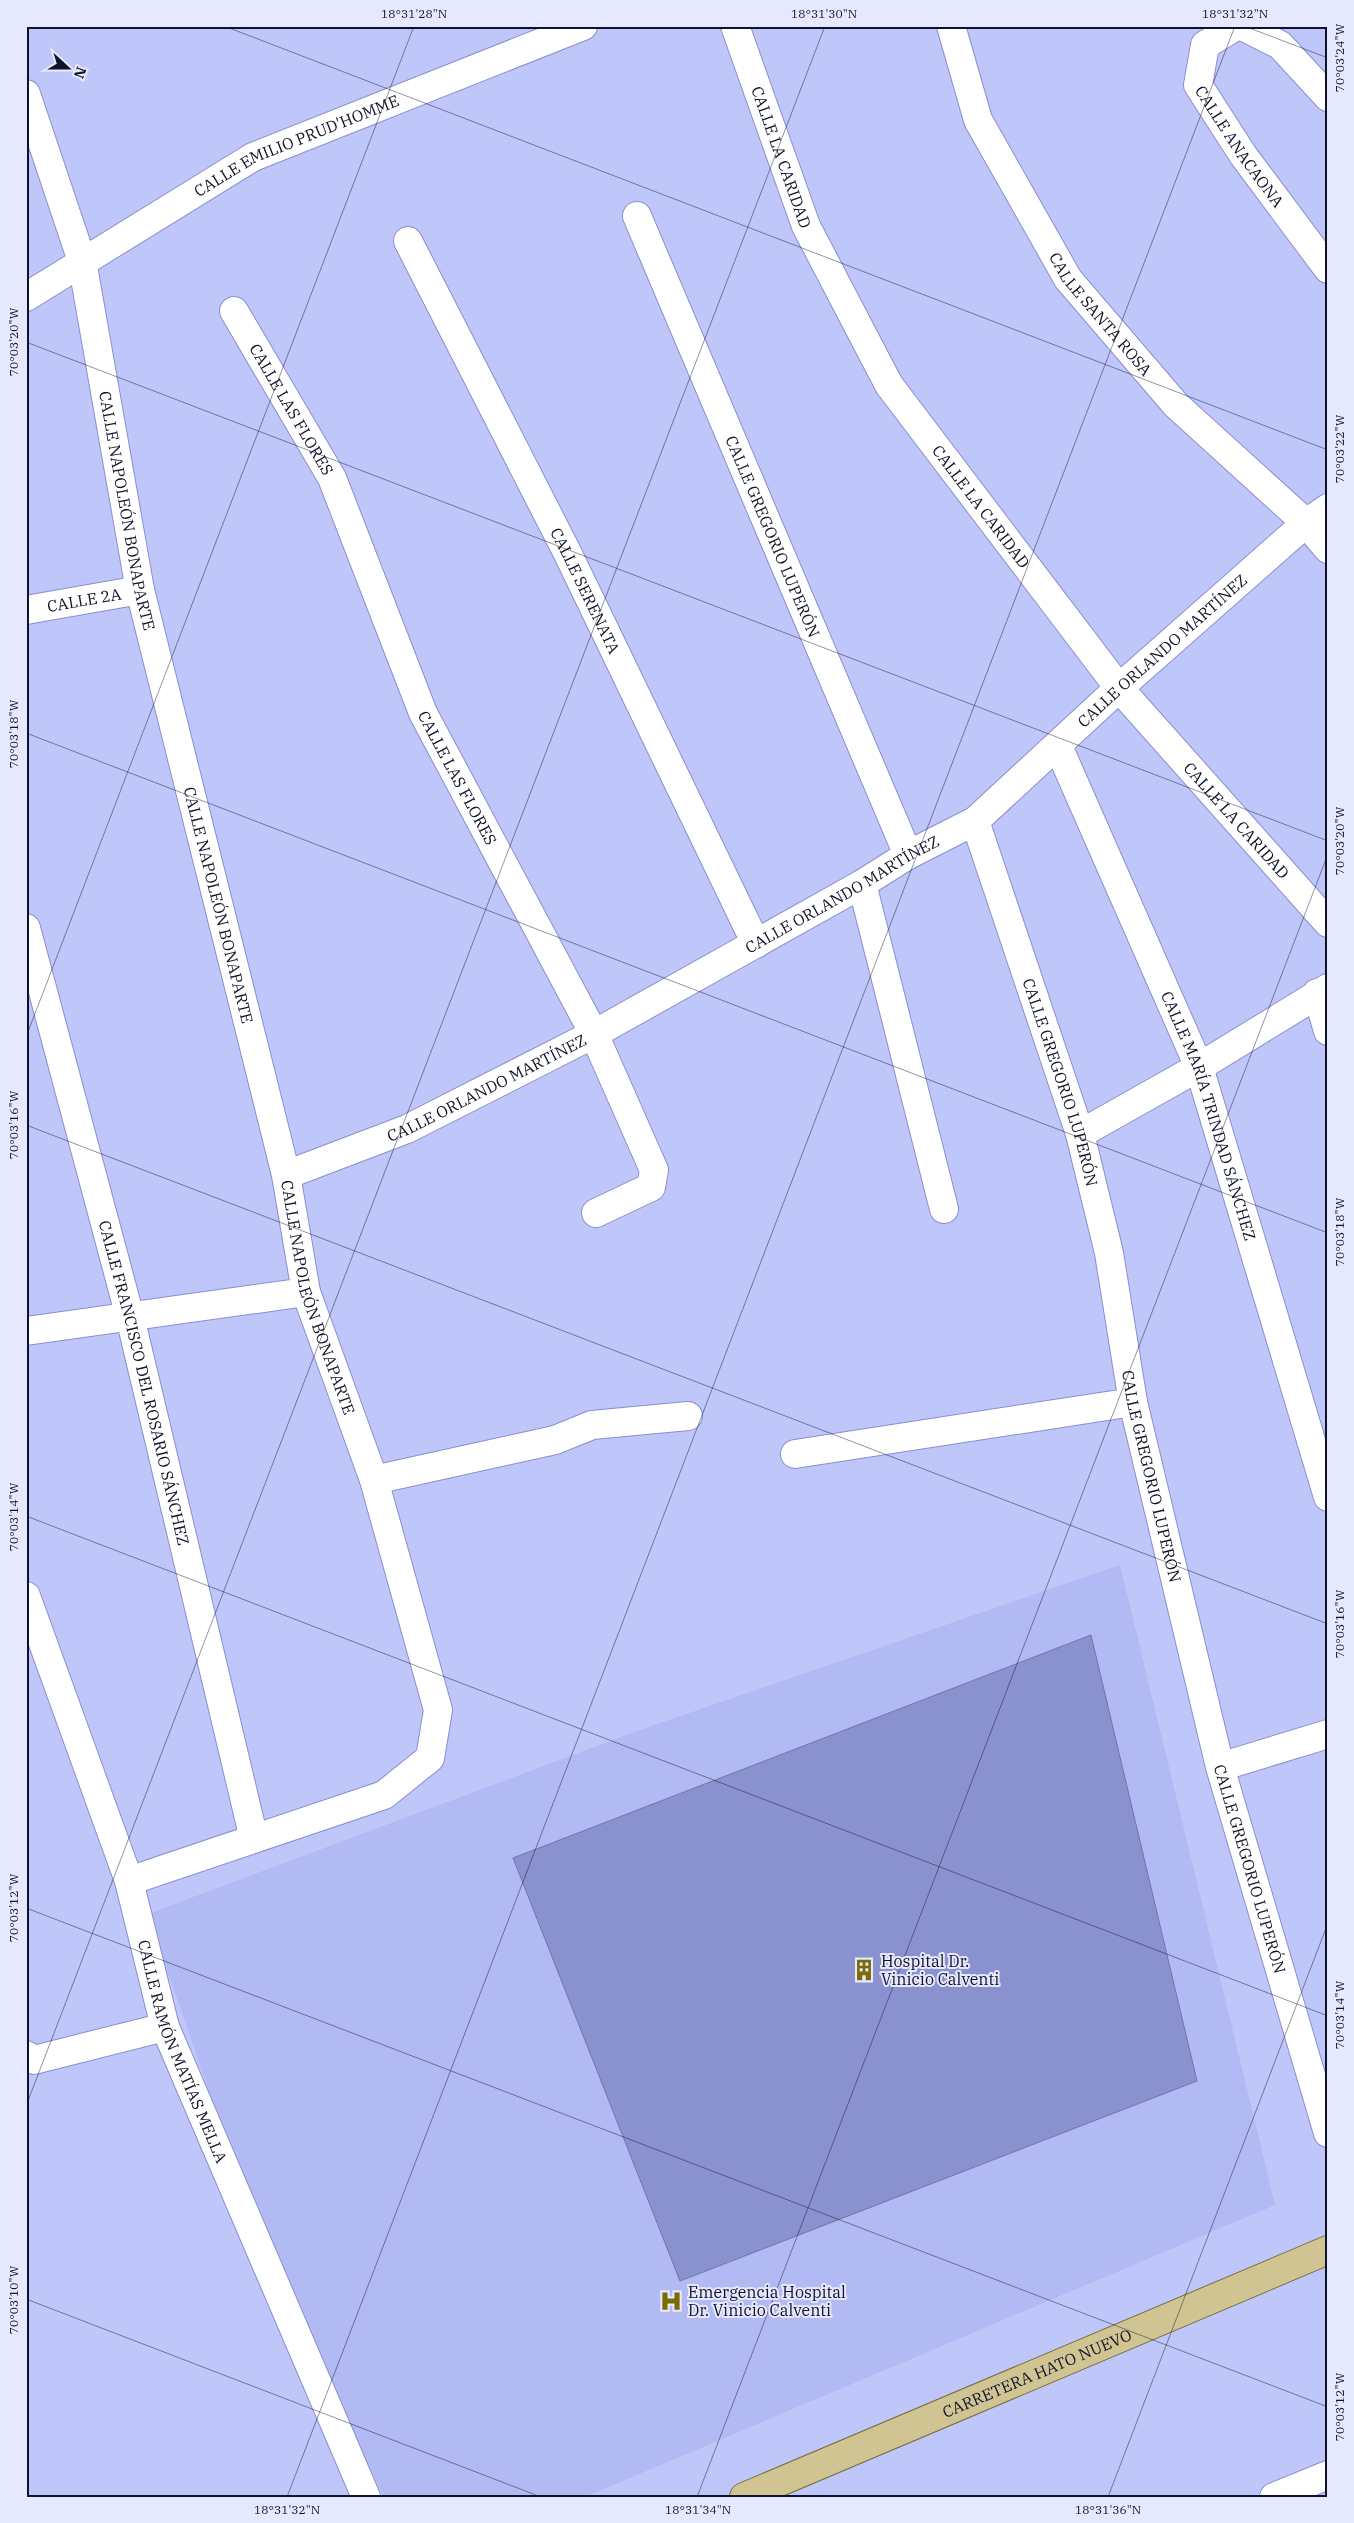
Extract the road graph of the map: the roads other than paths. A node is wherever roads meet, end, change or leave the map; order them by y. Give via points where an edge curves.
1 (583, 26) edge
2 (735, 26) edge
3 (951, 26) edge
4 (1236, 26) edge
5 (1242, 26) edge
6 (26, 94) edge
7 (1328, 97) edge
8 (638, 216) dead end
9 (408, 241) dead end
10 (82, 261) junction
11 (1328, 270) edge
12 (26, 297) edge
13 (234, 311) dead end
14 (1317, 515) edge
15 (1328, 549) edge
16 (140, 590) junction
17 (26, 610) edge
18 (1119, 688) junction
19 (1058, 746) junction
20 (975, 821) junction
21 (908, 855) junction
22 (862, 884) junction
23 (1328, 923) edge
24 (26, 928) edge
25 (756, 944) junction
26 (1322, 990) edge
27 (1328, 1031) edge
28 (594, 1034) junction
29 (1199, 1067) junction
30 (1080, 1134) junction
31 (286, 1175) junction
32 (944, 1209) dead end
33 (596, 1213) dead end
34 (306, 1292) junction
35 (130, 1317) junction
36 (26, 1331) edge
37 (1133, 1402) junction
38 (688, 1416) dead end
39 (795, 1454) dead end
40 (374, 1480) junction
41 (1328, 1497) edge
42 (26, 1596) edge
43 (1328, 1734) edge
44 (1220, 1767) junction
45 (254, 1839) junction
46 (129, 1881) junction
47 (165, 2027) junction
48 (26, 2054) edge
49 (1328, 2133) edge
50 (1328, 2250) edge
51 (1328, 2475) edge
52 (366, 2497) edge
53 (744, 2497) edge
54 (1274, 2497) edge

1 - 10 street, CALLE EMILIO PRUD'HOMME via 253,157
2 - 18 street, CALLE LA CARIDAD via 806,226 889,385
3 - 14 street, CALLE SANTA ROSA via 978,120 1068,279 1176,405
4 - 11 street, CALLE ANACAONA via 1205,45 1198,85 1243,155
5 - 7 street via 1280,45
6 - 10 street, CALLE NAPOLEÓN BONAPARTE
8 - 21 street, CALLE GREGORIO LUPERÓN
9 - 25 street, CALLE SERENATA via 568,554
10 - 12 street, CALLE EMILIO PRUD'HOMME
10 - 16 street, CALLE NAPOLEÓN BONAPARTE
13 - 28 street, CALLE LAS FLORES via 332,478 423,714
14 - 15 street, CALLE SANTA ROSA
14 - 18 street, CALLE ORLANDO MARTÍNEZ
16 - 17 street, CALLE 2A
16 - 31 street, CALLE NAPOLEÓN BONAPARTE
18 - 19 street, CALLE ORLANDO MARTÍNEZ
18 - 23 street, CALLE LA CARIDAD
19 - 20 street, CALLE ORLANDO MARTÍNEZ
19 - 29 street, CALLE MARÍA TRINDAD SÁNCHEZ
20 - 21 street, CALLE ORLANDO MARTÍNEZ
20 - 30 street, CALLE GREGORIO LUPERÓN
21 - 22 street, CALLE ORLANDO MARTÍNEZ
22 - 25 street, CALLE ORLANDO MARTÍNEZ
22 - 32 street
24 - 35 street, CALLE FRANCISCO DEL ROSARIO SÁNCHEZ
25 - 28 street, CALLE ORLANDO MARTÍNEZ
26 - 27 street
26 - 29 street
28 - 31 street, CALLE ORLANDO MARTÍNEZ via 406,1129
28 - 33 street, CALLE LAS FLORES via 654,1170 651,1187
29 - 30 street
29 - 41 street, CALLE MARÍA TRINDAD SÁNCHEZ
30 - 37 street, CALLE GREGORIO LUPERÓN via 1109,1253
31 - 34 street, CALLE NAPOLEÓN BONAPARTE
34 - 35 street
34 - 40 street, CALLE NAPOLEÓN BONAPARTE
35 - 36 street
35 - 45 street, CALLE FRANCISCO DEL ROSARIO SÁNCHEZ
37 - 39 street
37 - 44 street, CALLE GREGORIO LUPERÓN
38 - 40 street via 592,1425 555,1440
40 - 45 street, CALLE NAPOLEÓN BONAPARTE via 438,1710 430,1758 384,1795
42 - 46 street, CALLE RAMÓN MATÍAS MELLA
43 - 44 street
44 - 49 street, CALLE GREGORIO LUPERÓN
45 - 46 street
46 - 47 street, CALLE RAMÓN MATÍAS MELLA
47 - 48 street via 34,2060
47 - 52 street, CALLE RAMÓN MATÍAS MELLA
50 - 53 main road, CARRETERA HATO NUEVO
51 - 54 street

